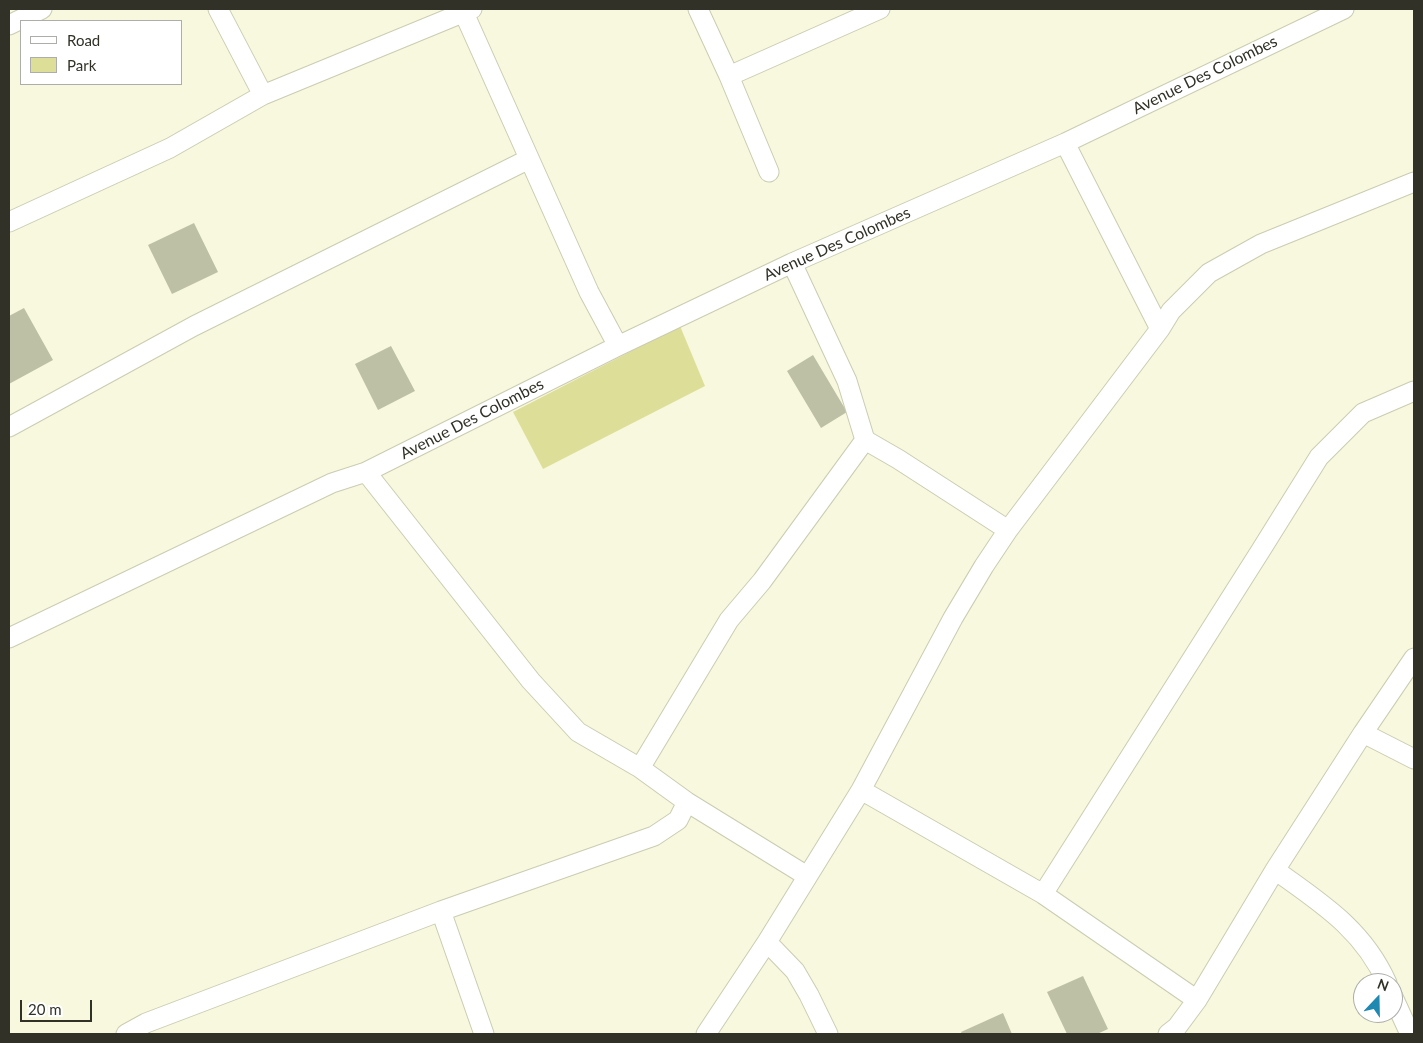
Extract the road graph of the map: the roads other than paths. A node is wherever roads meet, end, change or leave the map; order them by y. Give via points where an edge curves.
1 (42, 9) edge
2 (218, 9) edge
3 (698, 9) edge
4 (880, 9) edge
5 (1344, 9) edge
6 (468, 11) edge
7 (9, 25) edge
8 (729, 76) junction
9 (263, 95) junction
10 (1064, 142) junction
11 (529, 159) junction
12 (769, 172) dead end
13 (1414, 182) edge
14 (9, 222) edge
15 (792, 263) junction
16 (1160, 329) junction
17 (618, 346) junction
18 (1414, 391) edge
19 (9, 427) edge
20 (865, 440) junction
21 (366, 472) junction
22 (1008, 530) junction
23 (9, 638) edge
24 (1414, 658) edge
25 (1363, 733) junction
26 (1414, 759) edge
27 (640, 768) junction
28 (861, 790) junction
29 (687, 802) junction
30 (1275, 870) junction
31 (807, 876) junction
32 (1043, 894) junction
33 (441, 911) junction
34 (767, 942) junction
35 (1382, 973) edge
36 (1197, 1000) junction
37 (1403, 1019) edge
38 (126, 1034) edge
39 (484, 1034) edge
40 (706, 1034) edge
41 (828, 1034) edge
42 (1168, 1034) edge
43 (1410, 1034) edge

1 - 7 street
2 - 9 street
3 - 8 street
4 - 8 street
5 - 10 street, Avenue Des Colombes
6 - 9 street
6 - 11 street
8 - 12 street
9 - 14 street via 170,148
10 - 15 street, Avenue Des Colombes
10 - 16 street
11 - 17 street via 589,292
11 - 19 street via 194,326
13 - 16 street via 1261,244 1209,273 1171,311
15 - 17 street, Avenue Des Colombes
15 - 20 street via 846,381
16 - 22 street
17 - 21 street, Avenue Des Colombes
18 - 32 street via 1363,412 1319,457
20 - 22 street
20 - 27 street via 762,581 729,620
21 - 23 street, Avenue Des Colombes via 332,484
21 - 27 street via 531,681 578,732
22 - 28 street via 952,618
24 - 25 street
25 - 26 street
25 - 30 street
27 - 29 street
28 - 31 street
28 - 32 street
29 - 31 street
29 - 33 street via 678,820 654,836
30 - 35 street via 1331,910 1355,934
30 - 36 street
31 - 34 street
32 - 36 street
33 - 38 street via 146,1023
33 - 39 street
34 - 40 street
34 - 41 street via 795,971
36 - 42 street
37 - 43 street

